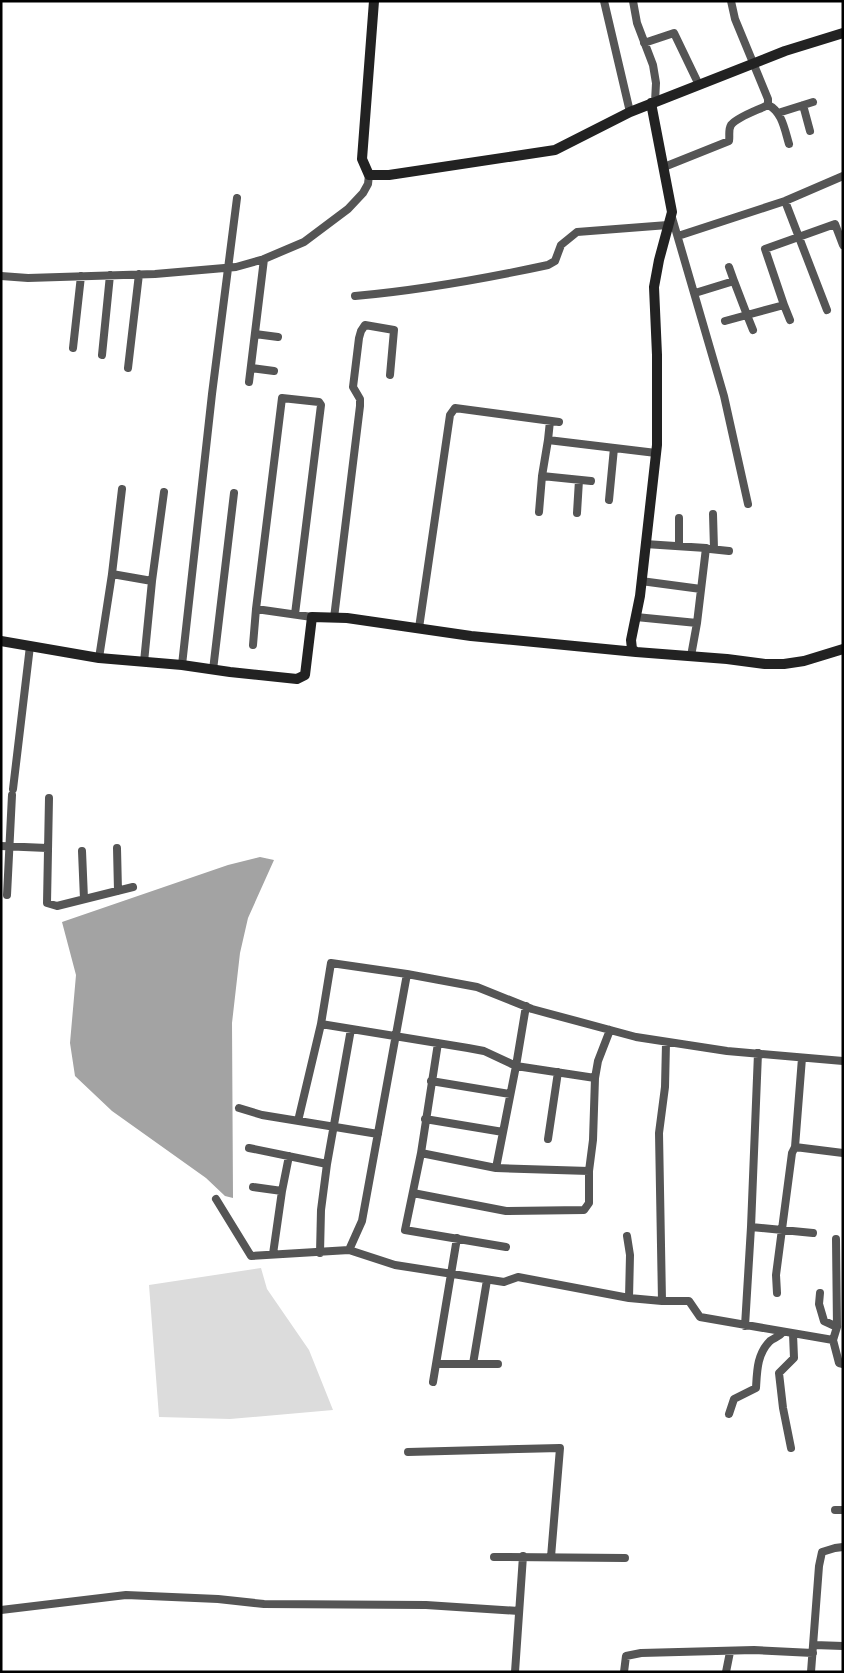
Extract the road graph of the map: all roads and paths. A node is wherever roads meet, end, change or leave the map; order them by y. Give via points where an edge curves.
1 (374, 1) edge
2 (604, 1) edge
3 (633, 1) edge
4 (731, 1) edge
5 (843, 33) edge
6 (644, 43) junction
7 (753, 63) junction
8 (699, 85) junction
9 (813, 102) dead end
10 (653, 103) junction
11 (768, 105) junction
12 (803, 105) junction
13 (630, 112) junction
14 (778, 113) junction
15 (810, 131) dead end
16 (790, 144) dead end
17 (664, 167) junction
18 (368, 175) junction
19 (843, 176) edge
20 (237, 198) dead end
21 (785, 201) junction
22 (670, 220) junction
23 (843, 220) edge
24 (835, 224) junction
25 (678, 236) junction
26 (799, 237) junction
27 (843, 245) edge
28 (264, 259) junction
29 (729, 267) dead end
30 (228, 268) junction
31 (139, 274) junction
32 (110, 275) junction
33 (1, 276) edge
34 (81, 276) junction
35 (734, 281) junction
36 (695, 293) junction
37 (355, 296) dead end
38 (784, 305) junction
39 (827, 310) dead end
40 (747, 315) junction
41 (790, 320) dead end
42 (725, 321) dead end
43 (753, 330) dead end
44 (255, 334) junction
45 (278, 337) dead end
46 (73, 348) dead end
47 (102, 355) dead end
48 (128, 368) dead end
49 (251, 368) junction
50 (274, 371) dead end
51 (390, 375) dead end
52 (250, 382) dead end
53 (550, 421) junction
54 (559, 422) dead end
55 (548, 440) junction
56 (614, 448) junction
57 (656, 453) junction
58 (542, 476) junction
59 (579, 480) junction
60 (591, 481) dead end
61 (122, 489) dead end
62 (164, 492) dead end
63 (234, 492) dead end
64 (609, 500) dead end
65 (748, 504) dead end
66 (539, 512) dead end
67 (577, 513) dead end
68 (714, 514) dead end
69 (679, 518) dead end
70 (645, 544) junction
71 (679, 546) junction
72 (710, 549) junction
73 (729, 551) dead end
74 (112, 574) junction
75 (152, 581) junction
76 (641, 581) junction
77 (701, 589) junction
78 (256, 609) junction
79 (295, 614) junction
80 (312, 617) junction
81 (636, 617) junction
82 (334, 618) junction
83 (697, 623) junction
84 (419, 628) junction
85 (1, 641) edge
86 (30, 646) junction
87 (253, 646) dead end
88 (843, 649) edge
89 (636, 652) junction
90 (691, 656) junction
91 (99, 658) junction
92 (144, 662) junction
93 (182, 665) junction
94 (213, 670) junction
95 (49, 798) dead end
96 (5, 846) edge
97 (47, 848) junction
98 (116, 848) dead end
99 (82, 851) dead end
100 (133, 887) dead end
101 (118, 890) junction
102 (7, 895) dead end
103 (84, 899) junction
104 (407, 974) junction
105 (526, 1006) junction
106 (321, 1024) junction
107 (351, 1029) junction
108 (610, 1030) junction
109 (396, 1037) junction
110 (438, 1043) junction
111 (666, 1043) junction
112 (758, 1053) junction
113 (802, 1058) junction
114 (843, 1061) edge
115 (516, 1066) junction
116 (558, 1072) junction
117 (595, 1078) junction
118 (431, 1081) junction
119 (510, 1094) junction
120 (239, 1108) dead end
121 (425, 1119) junction
122 (298, 1120) junction
123 (334, 1126) junction
124 (503, 1132) junction
125 (378, 1134) junction
126 (548, 1138) dead end
127 (795, 1147) junction
128 (249, 1148) dead end
129 (421, 1153) junction
130 (843, 1153) edge
131 (289, 1156) junction
132 (327, 1164) junction
133 (496, 1168) junction
134 (588, 1171) junction
135 (254, 1187) dead end
136 (282, 1191) junction
137 (413, 1193) junction
138 (216, 1199) dead end
139 (751, 1227) junction
140 (782, 1230) junction
141 (813, 1233) dead end
142 (627, 1236) dead end
143 (457, 1238) junction
144 (836, 1239) dead end
145 (506, 1247) dead end
146 (349, 1250) junction
147 (320, 1253) junction
148 (273, 1254) junction
149 (451, 1274) junction
150 (487, 1280) junction
151 (777, 1293) dead end
152 (820, 1293) dead end
153 (629, 1298) junction
154 (840, 1300) edge
155 (662, 1301) junction
156 (745, 1326) junction
157 (838, 1327) junction
158 (783, 1332) junction
159 (793, 1334) junction
160 (833, 1340) junction
161 (436, 1364) junction
162 (473, 1364) junction
163 (498, 1364) dead end
164 (843, 1364) edge
165 (433, 1382) dead end
166 (729, 1414) dead end
167 (791, 1448) dead end
168 (408, 1452) dead end
169 (843, 1547) edge
170 (523, 1556) junction
171 (494, 1557) dead end
172 (550, 1557) junction
173 (625, 1558) dead end
174 (1, 1610) edge
175 (519, 1611) junction
176 (843, 1646) edge
177 (813, 1649) junction
178 (730, 1652) junction
179 (515, 1672) edge
180 (624, 1672) edge
181 (726, 1672) edge
182 (811, 1672) edge

1 - 18 street via 362,160
2 - 13 street
3 - 6 street
4 - 7 street
5 - 7 street
6 - 8 street via 674,34
6 - 10 street via 656,83
7 - 8 street
7 - 11 street
8 - 10 street
9 - 12 street
10 - 13 street
10 - 17 street
11 - 14 street
11 - 17 street via 731,125 729,141
12 - 14 street
12 - 15 street
13 - 18 street via 555,150 389,175
14 - 16 street
17 - 22 street
18 - 28 street via 363,193 348,209 304,242
19 - 21 street
20 - 30 street
21 - 25 street
21 - 26 street
22 - 25 street
22 - 37 street via 576,232 561,245 555,261 548,265 452,284
22 - 57 street via 654,286
23 - 24 street
24 - 26 street
24 - 27 street
25 - 36 street
26 - 38 street via 765,249
26 - 39 street
28 - 30 street
28 - 44 street
29 - 35 street
30 - 31 street
30 - 93 street
31 - 32 street
31 - 48 street
32 - 34 street
32 - 47 street
33 - 34 street
34 - 46 street
35 - 36 street
35 - 40 street
36 - 65 street via 724,396
38 - 40 street
38 - 41 street
40 - 42 street
40 - 43 street
44 - 45 street
44 - 49 street
49 - 50 street
49 - 52 street
51 - 82 street via 394,330 365,325 359,338 353,387 358,393 360,406
53 - 54 street
53 - 55 street
53 - 84 street via 455,408 450,415
55 - 56 street
55 - 58 street
56 - 57 street
56 - 64 street
57 - 70 street
58 - 59 street
58 - 66 street
59 - 60 street
59 - 67 street
61 - 74 street
62 - 75 street
63 - 94 street
68 - 72 street
69 - 71 street
70 - 71 street
70 - 76 street
71 - 72 street
72 - 73 street
72 - 77 street
74 - 75 street
74 - 91 street
75 - 92 street
76 - 77 street
76 - 81 street
77 - 83 street
78 - 79 street
78 - 79 street via 281,399 319,402
78 - 87 street
79 - 80 street
80 - 82 street
80 - 94 street via 306,675 297,678
81 - 83 street
81 - 89 street via 631,640 632,649
82 - 84 street
83 - 90 street
84 - 89 street
85 - 86 street
86 - 91 street
86 - 96 street
88 - 90 street via 784,664
89 - 90 street
91 - 92 street
92 - 93 street
93 - 94 street
95 - 97 street
96 - 97 street
96 - 102 street
97 - 103 street via 47,903 57,906
98 - 101 street
99 - 103 street
100 - 101 street
101 - 103 street
104 - 105 street via 478,987
104 - 106 street via 331,963
104 - 109 street
105 - 108 street
105 - 115 street
106 - 107 street
106 - 122 street
107 - 109 street
107 - 123 street
108 - 111 street
108 - 117 street
109 - 110 street
109 - 125 street
110 - 115 street via 484,1051
110 - 118 street
111 - 112 street
111 - 155 street via 659,1133
112 - 113 street
112 - 139 street
113 - 114 street
113 - 127 street
115 - 116 street
115 - 119 street
116 - 117 street
116 - 126 street
117 - 134 street via 594,1140
118 - 119 street
118 - 121 street
119 - 124 street
120 - 122 street
121 - 124 street
121 - 129 street
122 - 123 street
123 - 125 street
123 - 132 street
124 - 133 street
125 - 146 street via 362,1221
127 - 130 street
127 - 140 street
128 - 131 street
129 - 133 street
129 - 137 street
131 - 132 street
131 - 136 street
132 - 147 street
133 - 134 street
134 - 137 street via 589,1203 584,1210 506,1211
135 - 136 street
136 - 148 street
137 - 143 street via 405,1230
138 - 148 street via 250,1256
139 - 140 street
139 - 156 street
140 - 141 street
140 - 151 street
142 - 153 street
143 - 145 street
143 - 149 street
144 - 154 street
146 - 147 street
146 - 149 street via 395,1265
147 - 148 street
149 - 150 street
149 - 161 street
150 - 153 street via 504,1282 518,1277
150 - 162 street
152 - 157 street via 819,1304 824,1321
153 - 155 street
154 - 157 street
155 - 156 street via 689,1301 700,1317
156 - 158 street
157 - 160 street
158 - 159 street
158 - 166 street via 771,1340 758,1360 756,1388 734,1399
159 - 160 street
159 - 167 street via 794,1358 779,1373
160 - 164 street via 839,1363
161 - 162 street
161 - 165 street
162 - 163 street
168 - 172 street via 560,1448
169 - 177 street via 822,1552
170 - 171 street
170 - 172 street
170 - 175 street
172 - 173 street
174 - 175 street via 126,1595 264,1604 426,1605
175 - 179 street
176 - 177 street
177 - 178 street
177 - 182 street
178 - 180 street via 641,1653 626,1656
178 - 181 street

